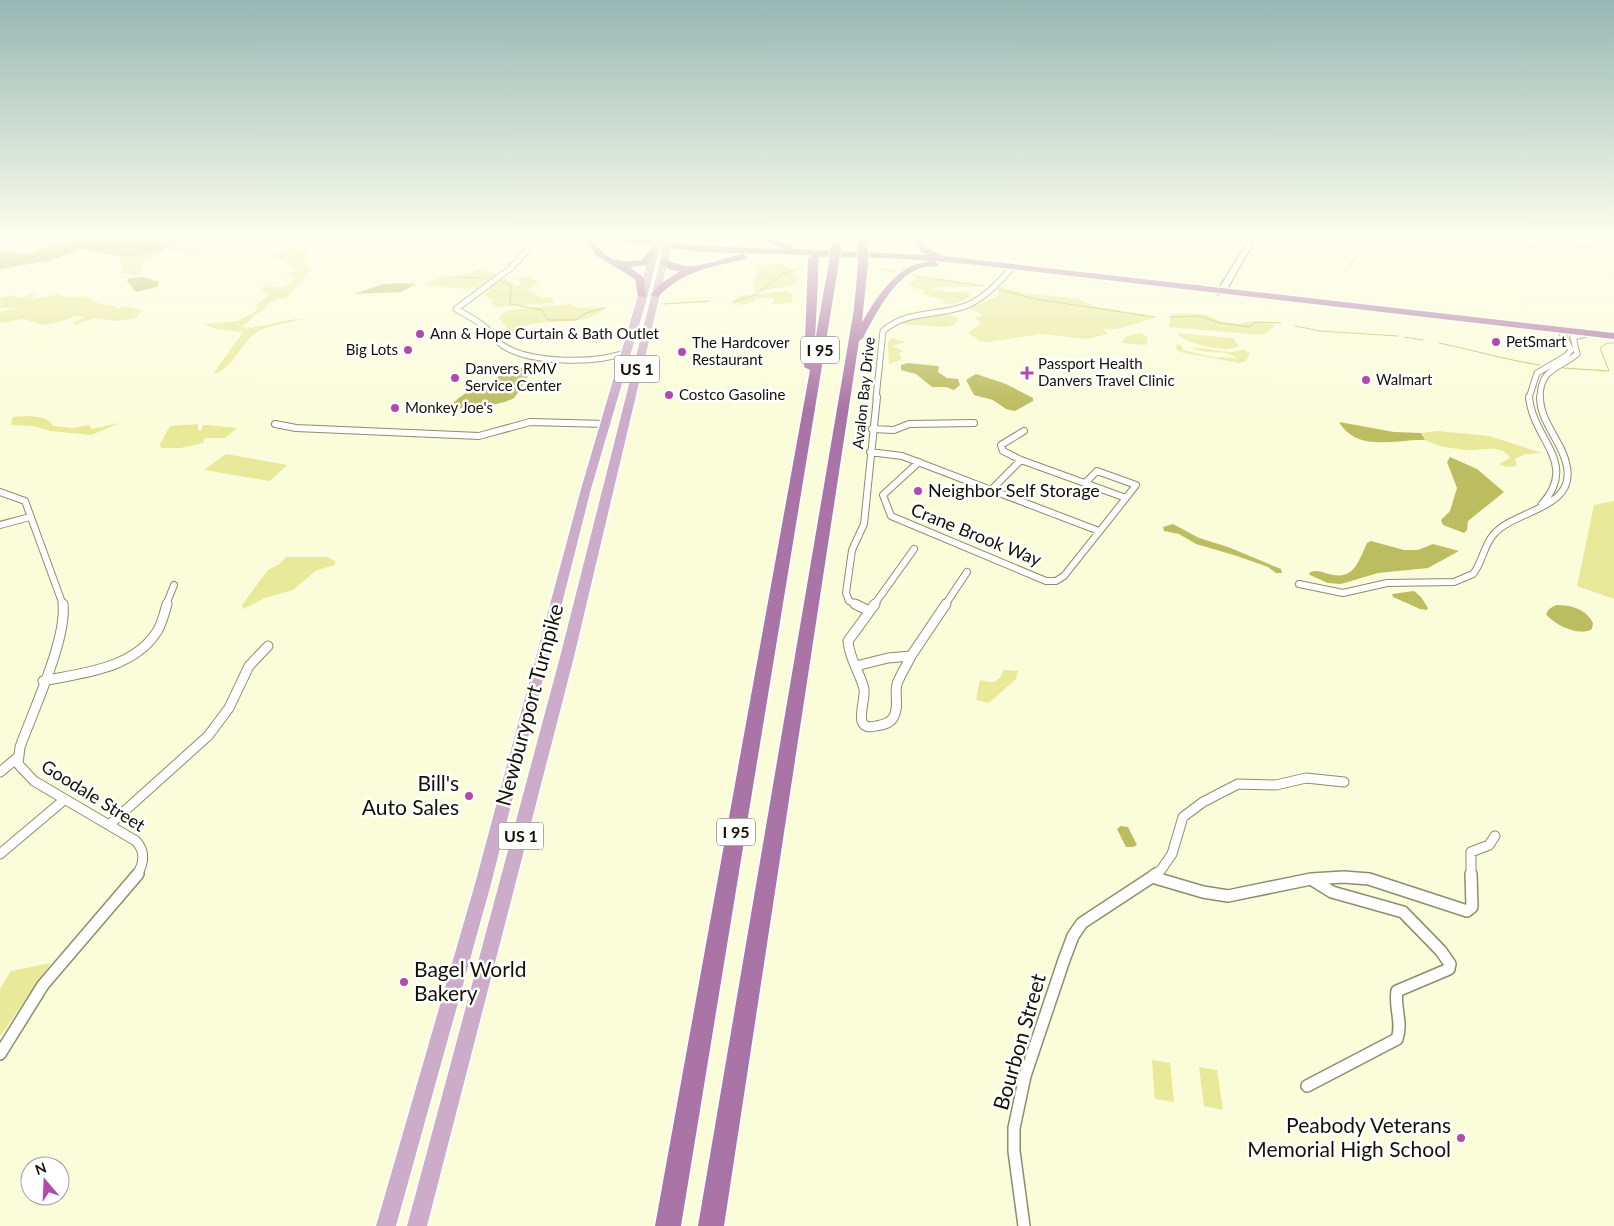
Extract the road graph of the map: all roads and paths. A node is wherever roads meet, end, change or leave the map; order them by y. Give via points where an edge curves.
1 (472, 295) edge
2 (655, 295) edge
3 (813, 295) edge
4 (827, 295) edge
5 (859, 295) edge
6 (887, 295) edge
7 (982, 295) edge
8 (1250, 295) edge
9 (643, 296) edge
10 (1561, 330) junction
11 (1590, 334) junction
12 (1614, 336) edge
13 (852, 350) junction
14 (627, 352) junction
15 (584, 359) junction
16 (623, 366) junction
17 (974, 423) dead end
18 (275, 424) dead end
19 (606, 424) junction
20 (872, 429) junction
21 (1024, 430) dead end
22 (804, 438) junction
23 (870, 452) junction
24 (1021, 460) junction
25 (919, 462) junction
26 (1085, 483) junction
27 (991, 490) junction
28 (0, 492) edge
29 (1126, 498) junction
30 (1539, 507) junction
31 (30, 517) junction
32 (0, 525) edge
33 (1099, 531) junction
34 (914, 549) dead end
35 (968, 572) dead end
36 (174, 584) dead end
37 (1299, 584) dead end
38 (869, 611) junction
39 (268, 646) dead end
40 (912, 656) junction
41 (856, 666) junction
42 (43, 681) junction
43 (18, 758) junction
44 (0, 772) edge
45 (1344, 782) dead end
46 (64, 800) junction
47 (109, 825) junction
48 (1495, 836) dead end
49 (0, 854) edge
50 (1152, 877) junction
51 (1312, 879) junction
52 (0, 1054) edge
53 (1306, 1086) dead end
54 (386, 1226) edge
55 (417, 1226) edge
56 (668, 1226) edge
57 (711, 1226) edge
58 (1024, 1226) edge

1 - 15 street via 456,309 476,320 502,345 525,354
2 - 55 main road, Newburyport Turnpike / US 1 via 512,872
3 - 22 highway
4 - 22 highway, I 95
5 - 13 highway, I 95, bridge
6 - 13 highway via 871,314
7 - 20 street, Avalon Bay Drive via 972,303 903,318 884,329
8 - 10 highway
9 - 14 main road, US 1
10 - 11 highway
10 - 30 street via 1570,346 1569,354 1536,373 1529,399 1558,466 1555,489
11 - 12 highway
11 - 30 street via 1573,337 1577,354 1549,371 1544,379 1539,402 1566,461 1568,475 1561,496
13 - 57 highway, I 95
14 - 15 street via 611,358
14 - 16 main road, US 1
15 - 16 street via 610,361
16 - 19 main road, US 1
17 - 20 street via 909,424 894,430
18 - 19 street via 296,428 479,436 530,422
19 - 54 main road, Newburyport Turnpike / US 1 via 484,884
20 - 23 street, Avalon Bay Drive
21 - 24 street via 1001,445 1006,454
22 - 56 highway, I 95
23 - 25 street via 895,454
23 - 38 street, Avalon Bay Drive via 864,516 852,550 846,593 849,601
24 - 26 street
24 - 27 street
25 - 27 street
25 - 33 street, Crane Brook Way via 883,495 890,516 1046,581 1064,576
26 - 29 street
26 - 29 street via 1097,471 1136,485
27 - 33 street
28 - 31 street, Goodale Street via 24,501
29 - 33 street, Crane Brook Way
30 - 37 street via 1498,529 1486,544 1476,571 1464,579 1388,583 1343,593
31 - 32 street
31 - 42 street, Goodale Street via 64,612 59,640
34 - 38 street
35 - 40 street
36 - 42 street via 156,632 140,649 109,665
38 - 41 street via 848,641 849,653
39 - 47 street via 249,666 229,708 208,736
40 - 41 street
40 - 41 street via 897,685 898,703 893,718 886,724 870,728 861,722 864,690
42 - 43 street, Goodale Street
43 - 44 street
43 - 46 street, Goodale Street via 18,764 34,781
45 - 50 street, Bourbon Street via 1306,778 1276,785 1238,784 1183,816 1172,854
46 - 47 street, Goodale Street
46 - 49 street
47 - 52 street, Goodale Street via 141,845 142,868 43,985
48 - 51 street via 1488,846 1470,852 1472,906 1467,912 1369,879
50 - 51 street via 1228,896
50 - 58 street, Bourbon Street via 1098,911 1082,923 1073,936 1025,1076 1014,1128
51 - 53 street via 1332,892 1403,912 1450,964 1449,969 1397,991 1401,1032 1397,1040

